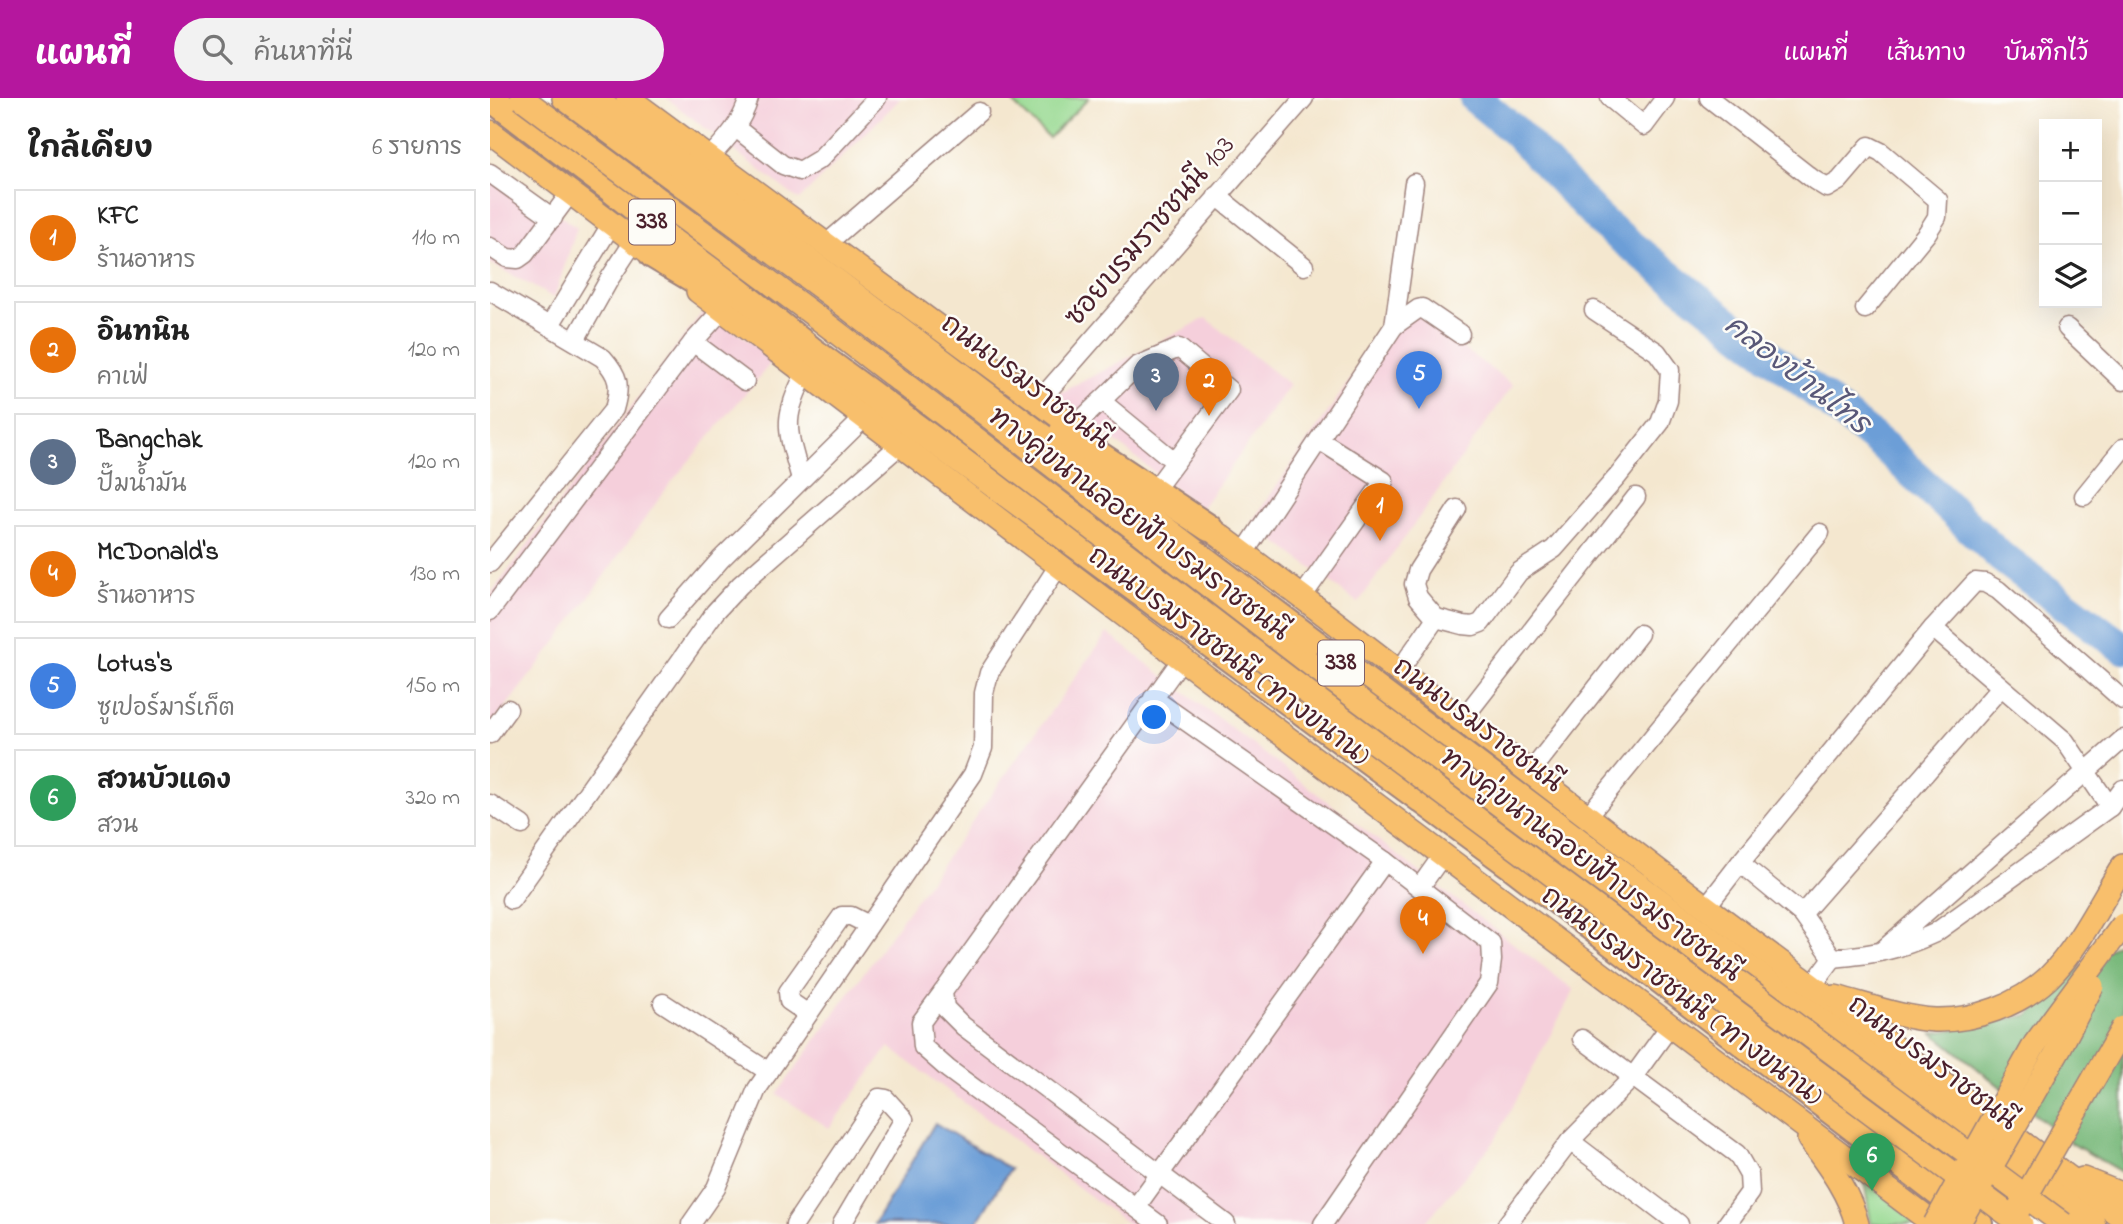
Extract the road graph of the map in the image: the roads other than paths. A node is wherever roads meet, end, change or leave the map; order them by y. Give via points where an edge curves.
1 (491, 98) edge
2 (522, 98) edge
3 (564, 98) edge
4 (592, 98) edge
5 (628, 98) edge
6 (749, 98) edge
7 (877, 98) edge
8 (1304, 98) edge
9 (1610, 98) edge
10 (1665, 98) edge
11 (1709, 98) edge
12 (979, 112) dead end
13 (736, 128) junction
14 (490, 132) edge
15 (709, 158) junction
16 (490, 173) edge
17 (1414, 183) dead end
18 (571, 192) junction
19 (1217, 195) junction
20 (553, 218) junction
21 (612, 223) junction
22 (825, 245) junction
23 (490, 247) edge
24 (644, 247) junction
25 (1304, 266) dead end
26 (840, 283) junction
27 (490, 291) edge
28 (1866, 309) dead end
29 (722, 310) junction
30 (1594, 310) dead end
31 (550, 325) junction
32 (1394, 326) junction
33 (2067, 328) dead end
34 (1461, 334) dead end
35 (575, 340) junction
36 (693, 342) junction
37 (808, 361) junction
38 (2123, 381) edge
39 (746, 382) dead end
40 (1039, 401) junction
41 (1101, 401) junction
42 (865, 417) junction
43 (1074, 427) junction
44 (1319, 440) junction
45 (900, 445) junction
46 (2123, 448) edge
47 (1174, 461) junction
48 (801, 479) junction
49 (1156, 488) junction
50 (2084, 496) dead end
51 (1636, 497) dead end
52 (1457, 509) dead end
53 (1209, 528) junction
54 (1820, 533) dead end
55 (1244, 553) junction
56 (490, 562) edge
57 (1059, 565) junction
58 (1302, 597) junction
59 (490, 611) edge
60 (1436, 618) junction
61 (668, 619) dead end
62 (1933, 628) junction
63 (1639, 635) dead end
64 (1182, 659) junction
65 (1399, 671) junction
66 (2001, 687) junction
67 (1153, 698) junction
68 (2123, 701) edge
69 (509, 709) dead end
70 (1462, 720) junction
71 (490, 734) edge
72 (2123, 739) edge
73 (2086, 772) junction
74 (1530, 773) junction
75 (2123, 789) edge
76 (490, 804) edge
77 (2110, 807) junction
78 (1587, 817) junction
79 (522, 825) dead end
80 (1442, 856) junction
81 (1385, 861) junction
82 (1740, 863) junction
83 (2123, 866) edge
84 (1420, 887) junction
85 (511, 900) dead end
86 (1706, 906) junction
87 (1802, 914) junction
88 (869, 925) junction
89 (2123, 926) edge
90 (1878, 954) junction
91 (1833, 958) junction
92 (1817, 990) junction
93 (943, 992) junction
94 (663, 1003) dead end
95 (808, 1014) junction
96 (1670, 1026) junction
97 (2123, 1028) edge
98 (1582, 1039) dead end
99 (769, 1072) junction
100 (1633, 1077) junction
101 (1794, 1119) junction
102 (1570, 1141) junction
103 (2054, 1167) junction
104 (1160, 1175) junction
105 (2123, 1195) edge
106 (1136, 1208) junction
107 (2123, 1218) edge
108 (804, 1221) edge
109 (691, 1224) edge
110 (842, 1224) edge
111 (1158, 1224) edge
112 (1226, 1224) edge
113 (1323, 1224) edge
114 (1507, 1224) edge
115 (1679, 1224) edge
116 (1727, 1224) edge
117 (1857, 1224) edge
118 (1934, 1224) edge
119 (1958, 1224) edge
120 (1979, 1224) edge
121 (2010, 1224) edge
122 (2021, 1224) edge
123 (2063, 1224) edge
124 (2092, 1224) edge

1 - 37 highway, 338 via 611,190
2 - 122 main road, ทางคู่ขนานลอยฟ้าบรมราชชนนี / 338, bridge via 1292,681
3 - 123 main road, ทางคู่ขนานลอยฟ้าบรมราชชนนี / 338, bridge via 831,295 1319,670
4 - 26 highway, ถนนบรมราชชนนี / 338
5 - 15 main road, 338
6 - 13 street
7 - 13 street via 820,159 800,171 783,165
8 - 19 street, ซอยบรมราชชนนี 103
9 - 10 street via 1644,127
11 - 28 street via 1828,188 1869,146 1938,200 1937,217 1927,233
12 - 22 street
13 - 15 street
14 - 18 main road, ถนนบรมราชชนนี (ทางขนาน) / 338
15 - 22 main road, 338
16 - 20 street
17 - 32 street
18 - 20 street
18 - 21 main road, ถนนบรมราชชนนี (ทางขนาน) / 338
19 - 25 street
19 - 40 street, ซอยบรมราชชนนี 103
20 - 23 street via 518,259
21 - 24 main road, ถนนบรมราชชนนี (ทางขนาน) / 338
21 - 31 street
22 - 40 main road, 338
24 - 29 main road, ถนนบรมราชชนนี (ทางขนาน) / 338
24 - 35 street via 610,278
24 - 37 highway
26 - 53 highway
26 - 124 highway, ถนนบรมราชชนนี / 338
27 - 31 street
29 - 36 street
29 - 37 main road, ถนนบรมราชชนนี (ทางขนาน) / 338
30 - 60 street via 1657,352 1670,370 1668,401 1660,423 1554,549 1519,572 1481,623 1463,625
31 - 35 street
32 - 34 street via 1422,308
32 - 44 street
33 - 38 street
35 - 56 street via 615,372 619,391 614,408
36 - 39 street
36 - 59 street
37 - 42 main road, ถนนบรมราชชนนี (ทางขนาน) / 338
37 - 48 street via 787,418
37 - 120 highway, 338 via 1513,867
40 - 43 main road, 338
41 - 43 street
41 - 47 street
41 - 47 street via 1137,366 1179,348 1229,390
42 - 45 main road, ถนนบรมราชชนนี (ทางขนาน) / 338
42 - 48 street
43 - 49 main road, 338
44 - 55 street
44 - 58 street via 1384,481
45 - 57 main road, ถนนบรมราชชนนี (ทางขนาน) / 338
45 - 85 street via 715,612
46 - 50 street
47 - 49 street
48 - 61 street
49 - 53 main road, 338
51 - 70 street
52 - 60 street via 1414,584 1418,597
53 - 55 main road, 338
54 - 78 street
55 - 58 main road, 338
57 - 64 main road, ถนนบรมราชชนนี (ทางขนาน) / 338
57 - 88 street via 989,673 983,748 974,774
58 - 65 main road, 338
60 - 65 street
62 - 66 street
62 - 68 street via 1975,582 1985,583
62 - 82 street
63 - 74 street
64 - 67 street
64 - 80 main road, ถนนบรมราชชนนี (ทางขนาน) / 338
65 - 70 main road, 338
66 - 73 street via 2065,741
66 - 87 street
67 - 81 street
67 - 93 street
69 - 71 street
70 - 74 main road, 338
72 - 73 street
73 - 77 street
73 - 90 street
74 - 78 main road, 338
75 - 77 street
76 - 79 street
77 - 90 street via 1935,933
78 - 86 main road, 338
80 - 84 street
80 - 96 main road, ถนนบรมราชชนนี (ทางขนาน) / 338
81 - 84 street
81 - 104 street
82 - 86 street
82 - 87 street
83 - 92 main road via 2066,957 2048,978 2006,1005 1961,1018 1934,1020
84 - 113 street via 1491,943 1489,983
86 - 92 main road, 338
87 - 91 street
88 - 95 street
88 - 95 street via 842,916 788,992 789,1001
89 - 118 main road, bridge via 2035,1044
89 - 119 main road, bridge
90 - 91 street
91 - 92 street
92 - 103 main road, 338
93 - 104 street via 945,1008 963,1026
93 - 106 street via 921,1022 923,1047
94 - 99 street
95 - 99 street
96 - 100 street
96 - 101 main road, ถนนบรมราชชนนี (ทางขนาน) / 338
97 - 121 main road, bridge
98 - 100 street
99 - 109 street via 757,1089 716,1188
100 - 102 street
100 - 116 street via 1737,1154 1749,1175 1750,1192
101 - 117 main road via 1829,1167
101 - 118 main road, ถนนบรมราชชนนี (ทางขนาน) / 338
102 - 114 street
102 - 115 street
103 - 105 main road
103 - 107 main road, 338
104 - 106 street
104 - 112 street
106 - 111 street
108 - 110 street via 879,1098 886,1099 904,1119 901,1128

